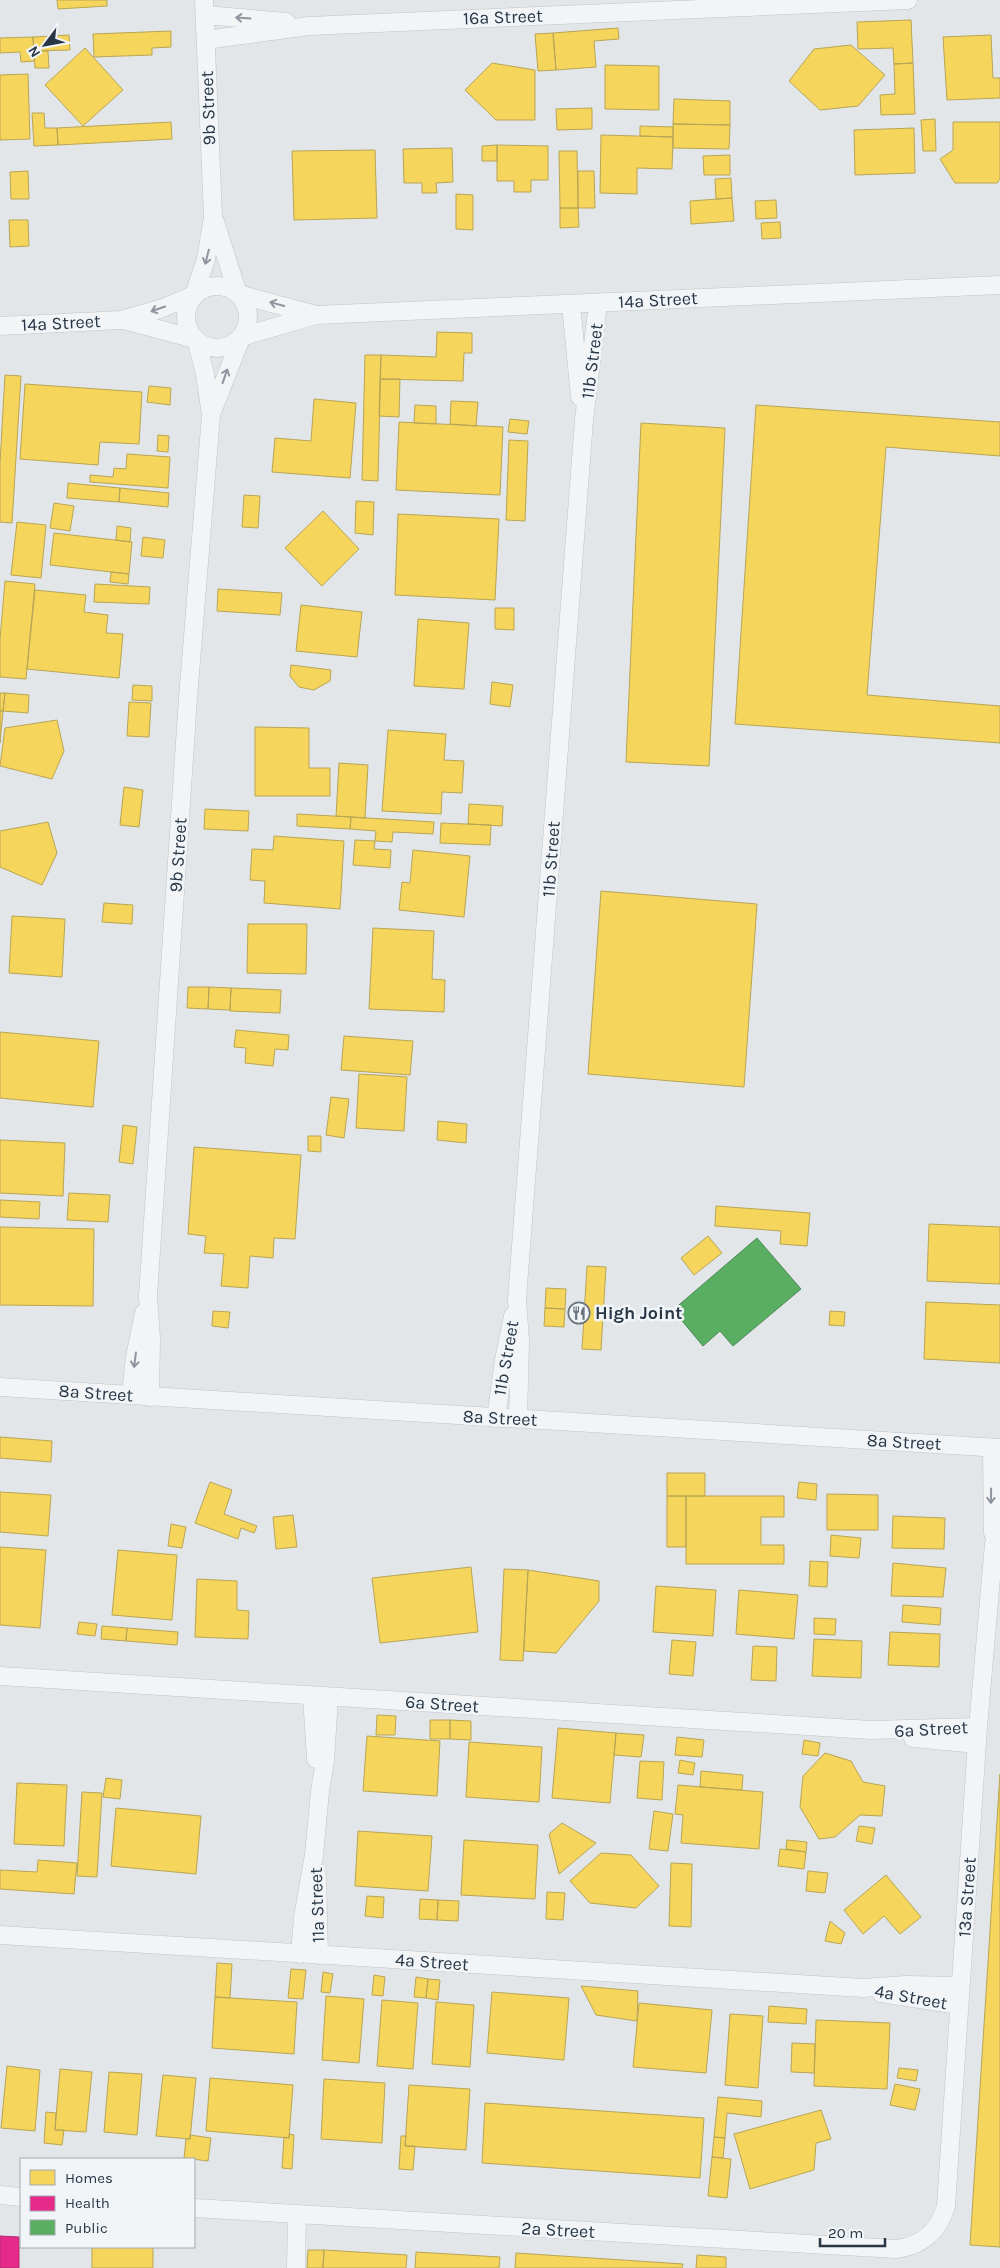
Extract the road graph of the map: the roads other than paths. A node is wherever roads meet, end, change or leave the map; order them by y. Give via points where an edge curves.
1 (908, 0) edge
2 (204, 8) edge
3 (309, 26) junction
4 (206, 40) junction
5 (213, 217) junction
6 (1000, 285) edge
7 (238, 294) junction
8 (194, 296) junction
9 (598, 303) junction
10 (571, 304) junction
11 (316, 315) junction
12 (121, 320) junction
13 (0, 326) edge
14 (241, 338) junction
15 (196, 339) junction
16 (211, 414) junction
17 (584, 420) junction
18 (148, 1296) junction
19 (517, 1299) junction
20 (0, 1388) edge
21 (131, 1396) junction
22 (150, 1397) junction
23 (496, 1418) junction
24 (518, 1419) junction
25 (996, 1448) edge
26 (1000, 1518) edge
27 (994, 1544) junction
28 (0, 1676) edge
29 (312, 1696) junction
30 (329, 1697) junction
31 (978, 1735) junction
32 (320, 1792) junction
33 (314, 1855) junction
34 (0, 1935) edge
35 (300, 1954) junction
36 (319, 1955) junction
37 (960, 1986) junction
38 (863, 1988) junction
39 (959, 2005) junction
40 (0, 2195) edge
41 (20, 2197) edge
42 (195, 2208) edge
43 (297, 2214) junction
44 (922, 2242) joint
45 (296, 2268) edge

1 - 3 street, 16a Street
3 -> 2 street, 16a Street
2 - 4 street, 9b Street
3 - 4 street, 16a Street
4 - 5 street, 9b Street
5 - 7 street, 9b Street
5 -> 8 street, 9b Street via 206,259
6 - 9 street, 14a Street
7 - 8 street via 226,287 212,286
11 -> 7 street, 14a Street
7 - 14 street via 248,312 248,325
8 -> 12 street, 14a Street
8 - 15 street via 186,321
9 - 10 street, 14a Street
9 - 17 street, 11b Street
10 - 11 street, 14a Street
10 - 17 street, 11b Street
11 - 14 street, 14a Street
12 - 13 street, 14a Street
12 - 15 street, 14a Street
14 - 15 street via 229,346 215,348
16 -> 14 street, 9b Street
15 - 16 street, 9b Street
16 - 18 street, 9b Street via 188,698
17 - 19 street, 11b Street
18 -> 21 street, 9b Street
18 - 22 street, 9b Street
19 - 23 street, 11b Street
19 - 24 street, 11b Street via 520,1341
20 - 21 street, 8a Street
21 - 22 street, 8a Street
22 - 23 street, 8a Street
23 - 24 street, 8a Street
24 - 25 street, 8a Street
25 -> 27 street, 13a Street via 991,1508
26 - 27 street, 13a Street
27 - 31 street, 13a Street
28 - 29 street, 6a Street
29 - 30 street, 6a Street
29 - 32 street, 11a Street
30 - 31 street, 6a Street
30 - 32 street, 11a Street
31 - 37 street, 13a Street
32 - 33 street, 11a Street
33 - 35 street, 11a Street
33 - 36 street, 11a Street
34 - 35 street, 4a Street
35 - 36 street, 4a Street
36 - 38 street, 4a Street
37 - 38 street, 4a Street
37 - 39 street, 13a Street
38 - 39 street, 4a Street via 904,1998
39 - 44 street, 13a Street via 946,2206 938,2226
40 - 41 street
42 - 43 street, 2a Street
43 - 44 street, 2a Street via 896,2250
43 - 45 street

